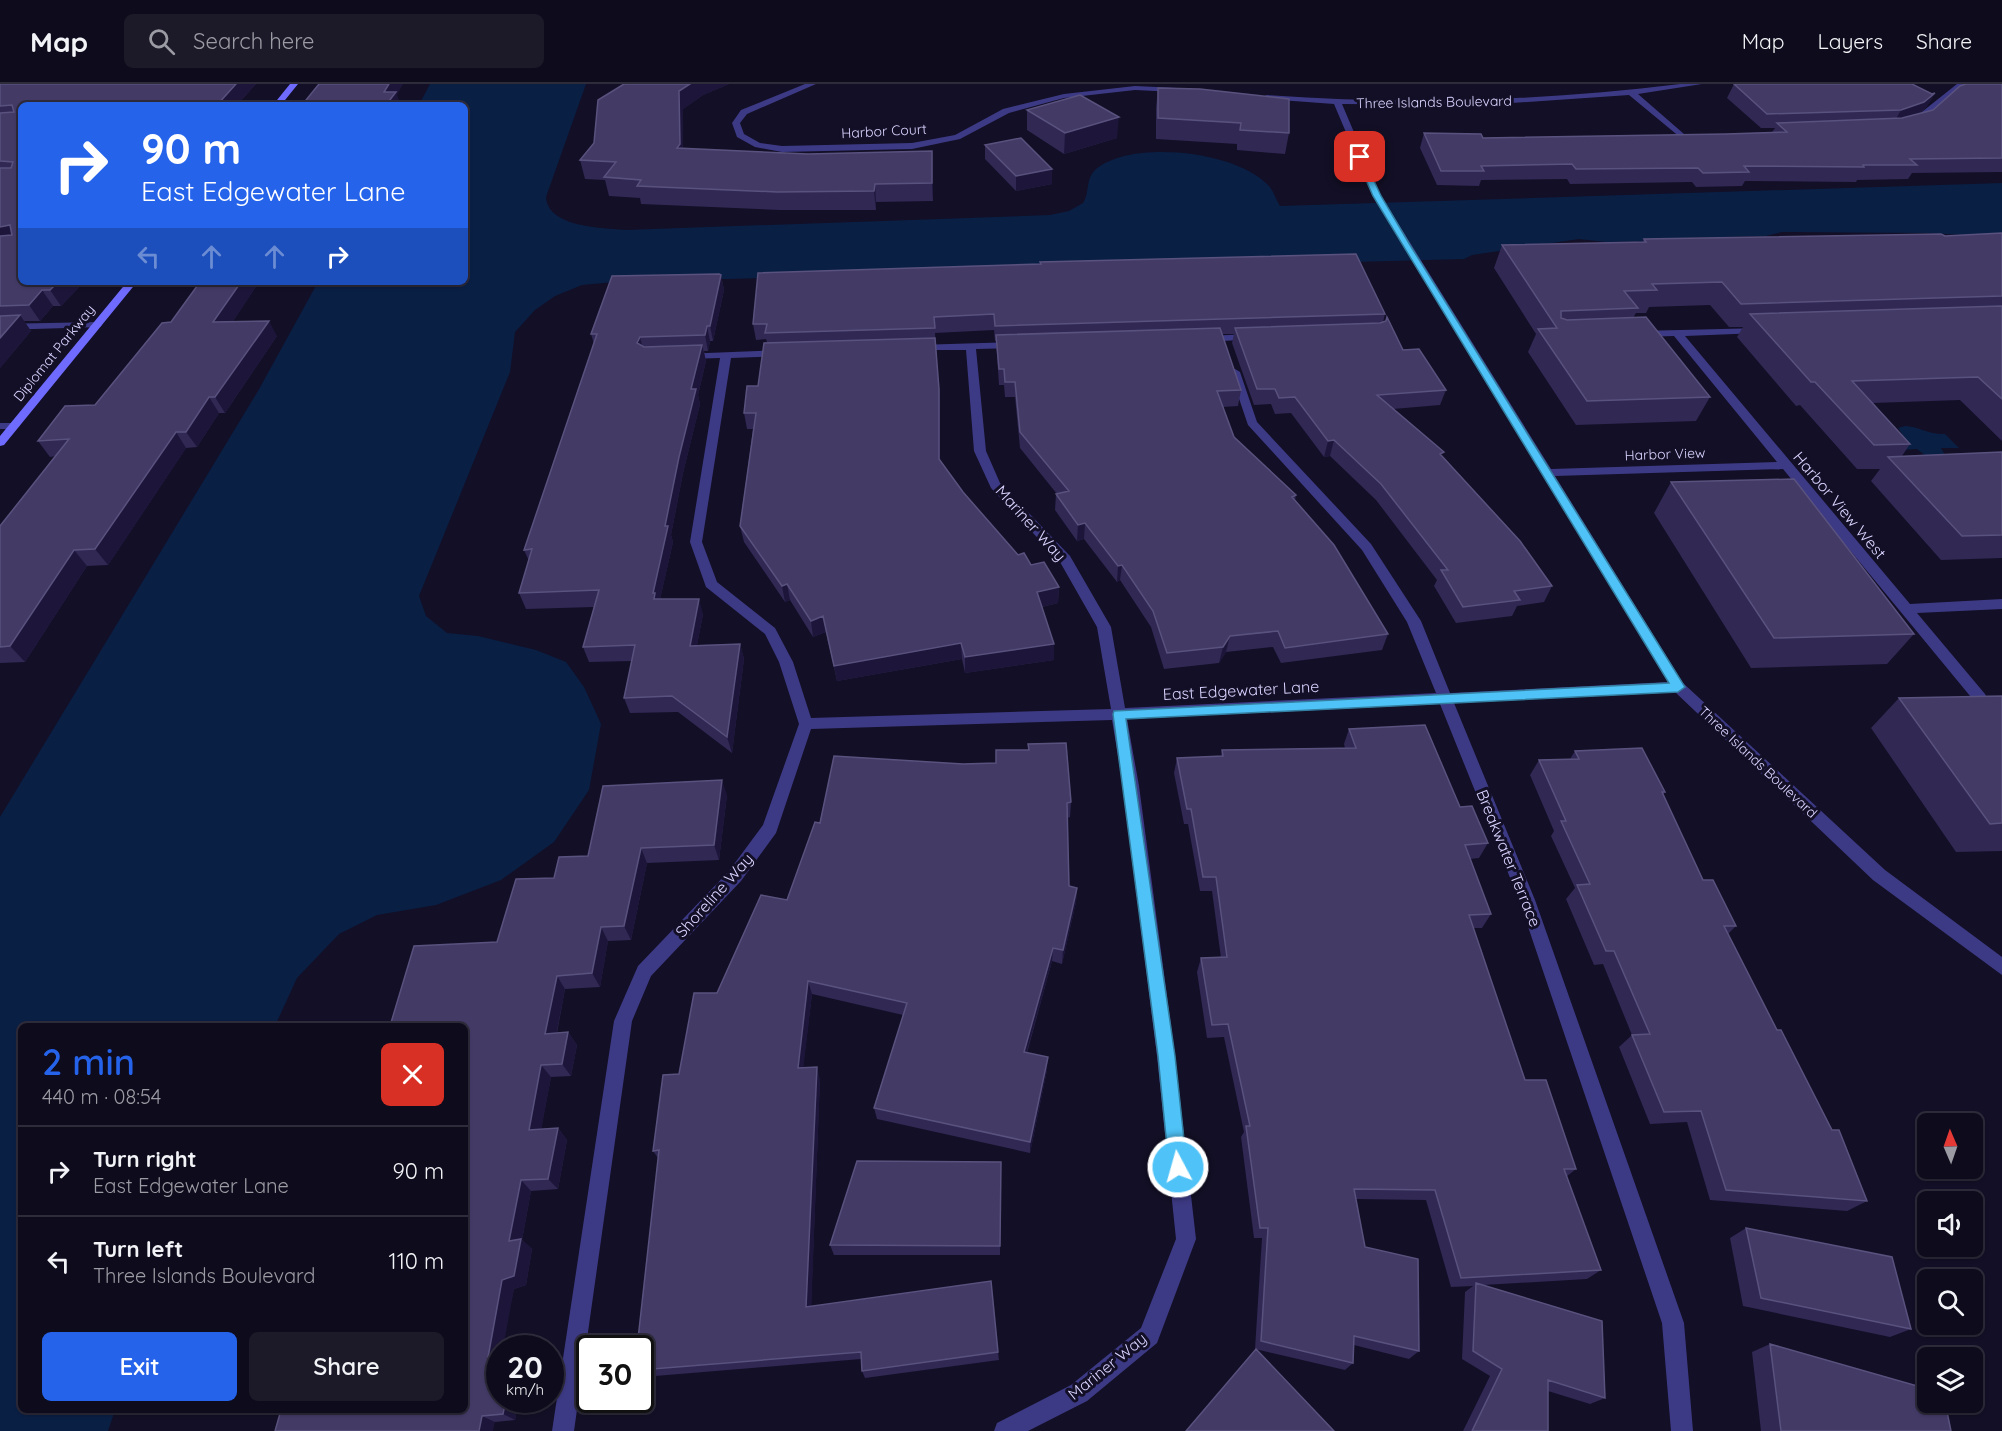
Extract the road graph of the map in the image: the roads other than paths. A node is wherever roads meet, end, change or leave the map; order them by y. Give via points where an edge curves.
1 (294, 84) edge
2 (812, 84) edge
3 (1698, 84) edge
4 (1962, 84) edge
5 (1187, 90) edge
6 (1632, 93) junction
7 (1255, 96) edge
8 (279, 102) edge
9 (1338, 103) junction
10 (1903, 125) edge
11 (1681, 136) junction
12 (1693, 136) edge
13 (1670, 137) edge
14 (130, 285) edge
15 (97, 325) junction
16 (0, 327) edge
17 (1773, 330) edge
18 (1677, 333) junction
19 (1629, 335) edge
20 (1270, 337) edge
21 (1223, 338) junction
22 (1199, 339) edge
23 (1031, 345) edge
24 (971, 347) junction
25 (901, 349) edge
26 (796, 352) edge
27 (726, 354) junction
28 (670, 356) edge
29 (0, 426) edge
30 (14, 426) junction
31 (0, 443) edge
32 (1785, 465) junction
33 (1546, 473) junction
34 (2002, 604) edge
35 (1905, 609) junction
36 (1678, 687) junction
37 (1443, 696) junction
38 (1980, 698) edge
39 (1119, 714) junction
40 (806, 724) junction
41 (2002, 967) edge
42 (563, 1431) edge
43 (1005, 1431) edge
44 (1682, 1431) edge

1 - 8 street
2 - 5 street, Harbor Court via 744,112 736,123 740,135 758,145 782,149 912,146 957,137 1006,111 1064,96 1135,88
3 - 6 street, Three Islands Boulevard
4 - 10 street via 1920,120
6 - 9 street, Three Islands Boulevard via 1481,104
6 - 11 street
7 - 9 street
9 - 33 street, Three Islands Boulevard via 1377,196
11 - 12 street
11 - 13 street
14 - 15 street, Diplomat Parkway
15 - 16 lane
15 - 30 street, Diplomat Parkway
17 - 18 street
18 - 19 street
18 - 32 street, Harbor View West
20 - 21 street
21 - 22 street
21 - 37 street, Breakwater Terrace via 1252,423 1366,548 1414,621
23 - 24 street
24 - 25 street
24 - 39 street, Mariner Way via 980,451 995,485 1065,559 1104,627
26 - 27 street
27 - 28 street
27 - 40 street via 696,542 711,584 770,631 786,662
29 - 30 street
30 - 31 street, Diplomat Parkway
32 - 33 street, Harbor View
32 - 35 street, Harbor View West
33 - 36 street, Three Islands Boulevard
34 - 35 street
35 - 38 street, Harbor View West
36 - 37 street, East Edgewater Lane
36 - 41 street, Three Islands Boulevard via 1879,875
37 - 39 street, East Edgewater Lane
37 - 44 street, Breakwater Terrace via 1527,900 1673,1323
39 - 40 street, East Edgewater Lane
39 - 43 street, Mariner Way via 1166,1056 1186,1239 1149,1335 1079,1393
40 - 42 street, Shoreline Way via 770,828 735,876 644,971 623,1021

